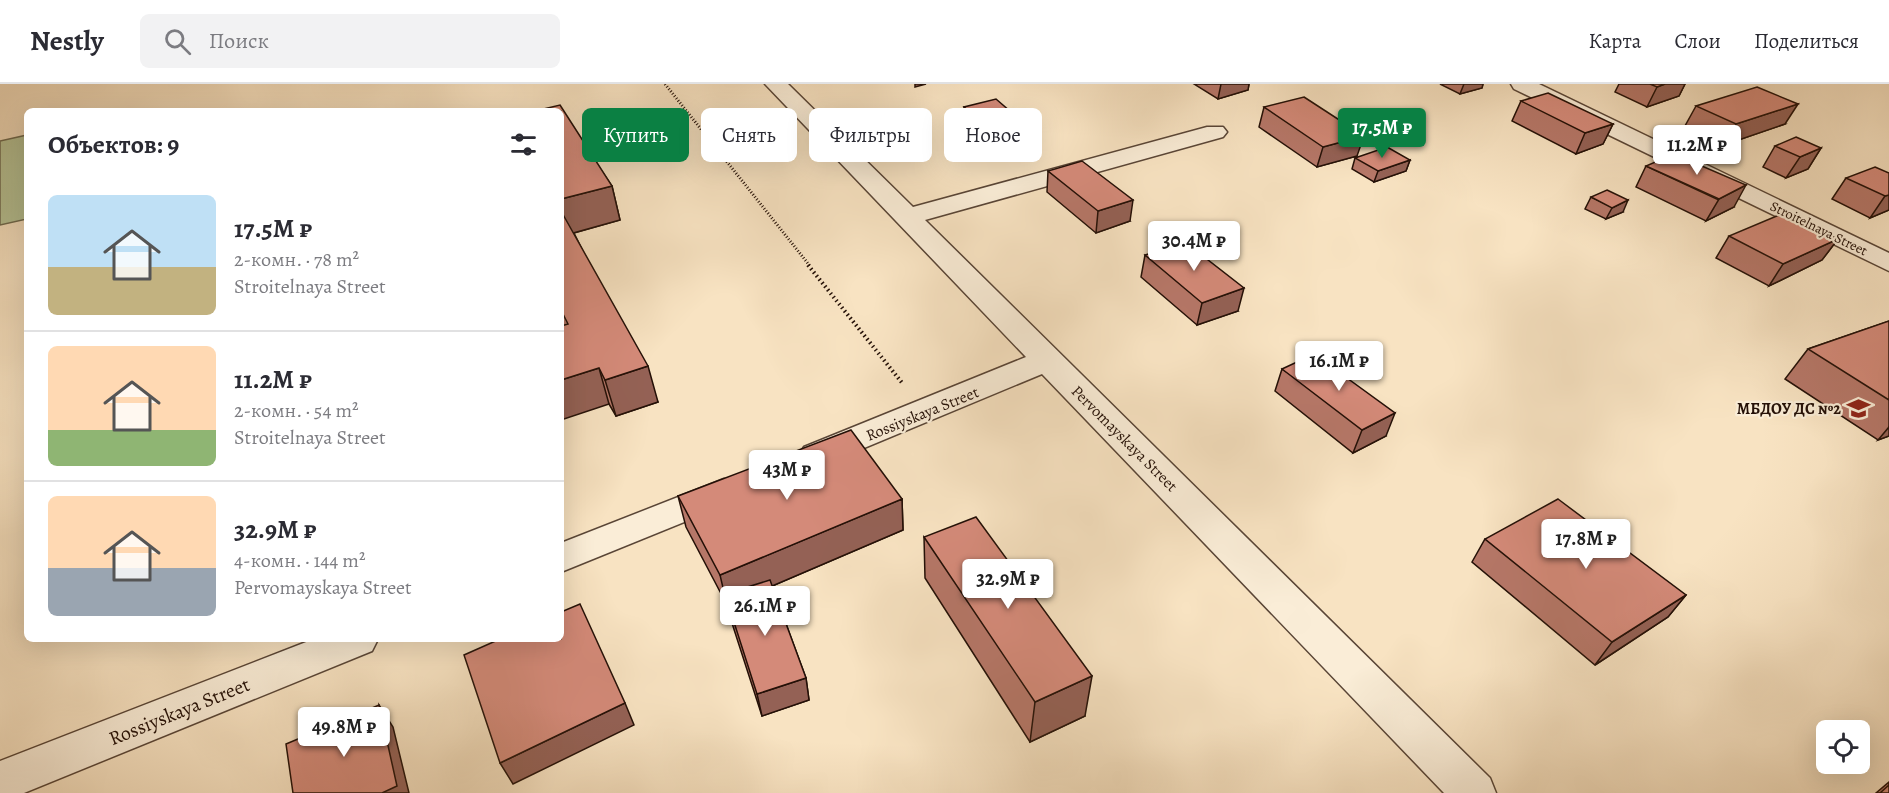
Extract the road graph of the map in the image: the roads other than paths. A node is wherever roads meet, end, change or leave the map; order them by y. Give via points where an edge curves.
1 (776, 84) edge
2 (1522, 84) edge
3 (1215, 132) dead end
4 (906, 217) junction
5 (1889, 262) edge
6 (1048, 360) junction
7 (783, 469) edge
8 (750, 482) edge
9 (564, 557) edge
10 (350, 642) edge
11 (0, 782) edge
12 (1474, 793) edge

1 - 4 street, Pervomayskaya Street
2 - 5 street, Stroitelnaya Street
3 - 4 street
4 - 6 street, Pervomayskaya Street
6 - 7 street, Rossiyskaya Street
6 - 12 street, Pervomayskaya Street
8 - 9 street
10 - 11 street, Rossiyskaya Street

